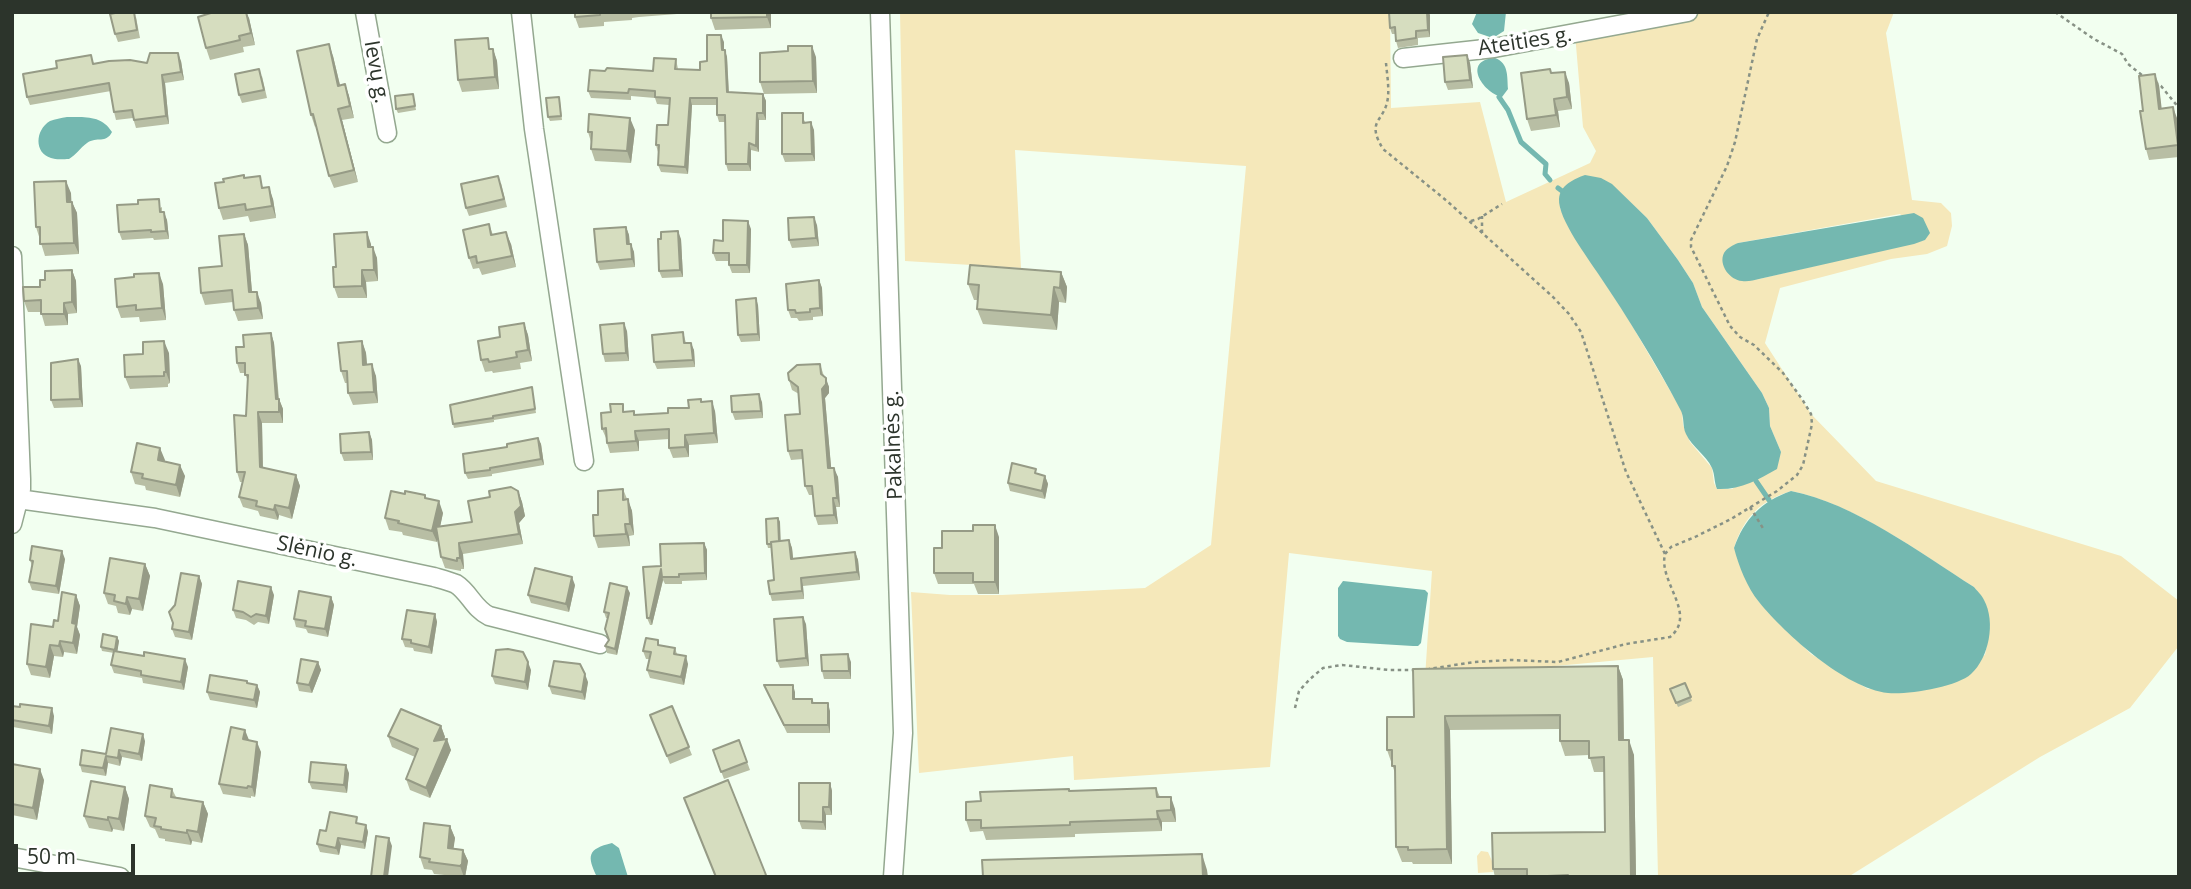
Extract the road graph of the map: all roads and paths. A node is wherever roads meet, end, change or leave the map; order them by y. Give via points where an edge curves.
1 (365, 12) edge
2 (521, 12) edge
3 (880, 12) edge
4 (1688, 12) edge
5 (1769, 12) edge
6 (2055, 12) edge
7 (1403, 58) joint
8 (2179, 108) edge
9 (387, 133) dead end
10 (1502, 205) dead end
11 (1482, 216) junction
12 (1469, 221) junction
13 (1482, 233) junction
14 (12, 256) edge
15 (584, 461) dead end
16 (19, 499) junction
17 (1750, 507) junction
18 (12, 524) edge
19 (1764, 530) dead end
20 (1665, 554) junction
21 (600, 644) dead end
22 (1295, 708) dead end
23 (12, 857) edge
24 (120, 877) edge
25 (892, 877) edge

1 - 9 street, Ievų g.
2 - 15 street
3 - 25 street, Pakalnės g. via 903,733
4 - 7 street, Ateities g. via 1494,48
5 - 17 path via 1754,49 1731,154 1691,240 1734,333 1783,373 1811,414 1811,433 1797,475
6 - 8 path via 2122,54 2128,64 2161,86
7 - 12 path via 1387,61 1388,93 1375,127 1377,139 1392,158
10 - 11 path
11 - 12 path
11 - 13 path
12 - 13 path
13 - 20 path via 1553,297 1581,332 1626,472
14 - 16 street
16 - 18 street
16 - 21 street, Slėnio g. via 155,518 433,577 454,583 489,616
17 - 19 path
17 - 20 path
20 - 22 path via 1681,617 1670,637 1558,662 1474,662 1415,670 1332,666 1299,691
23 - 24 street

